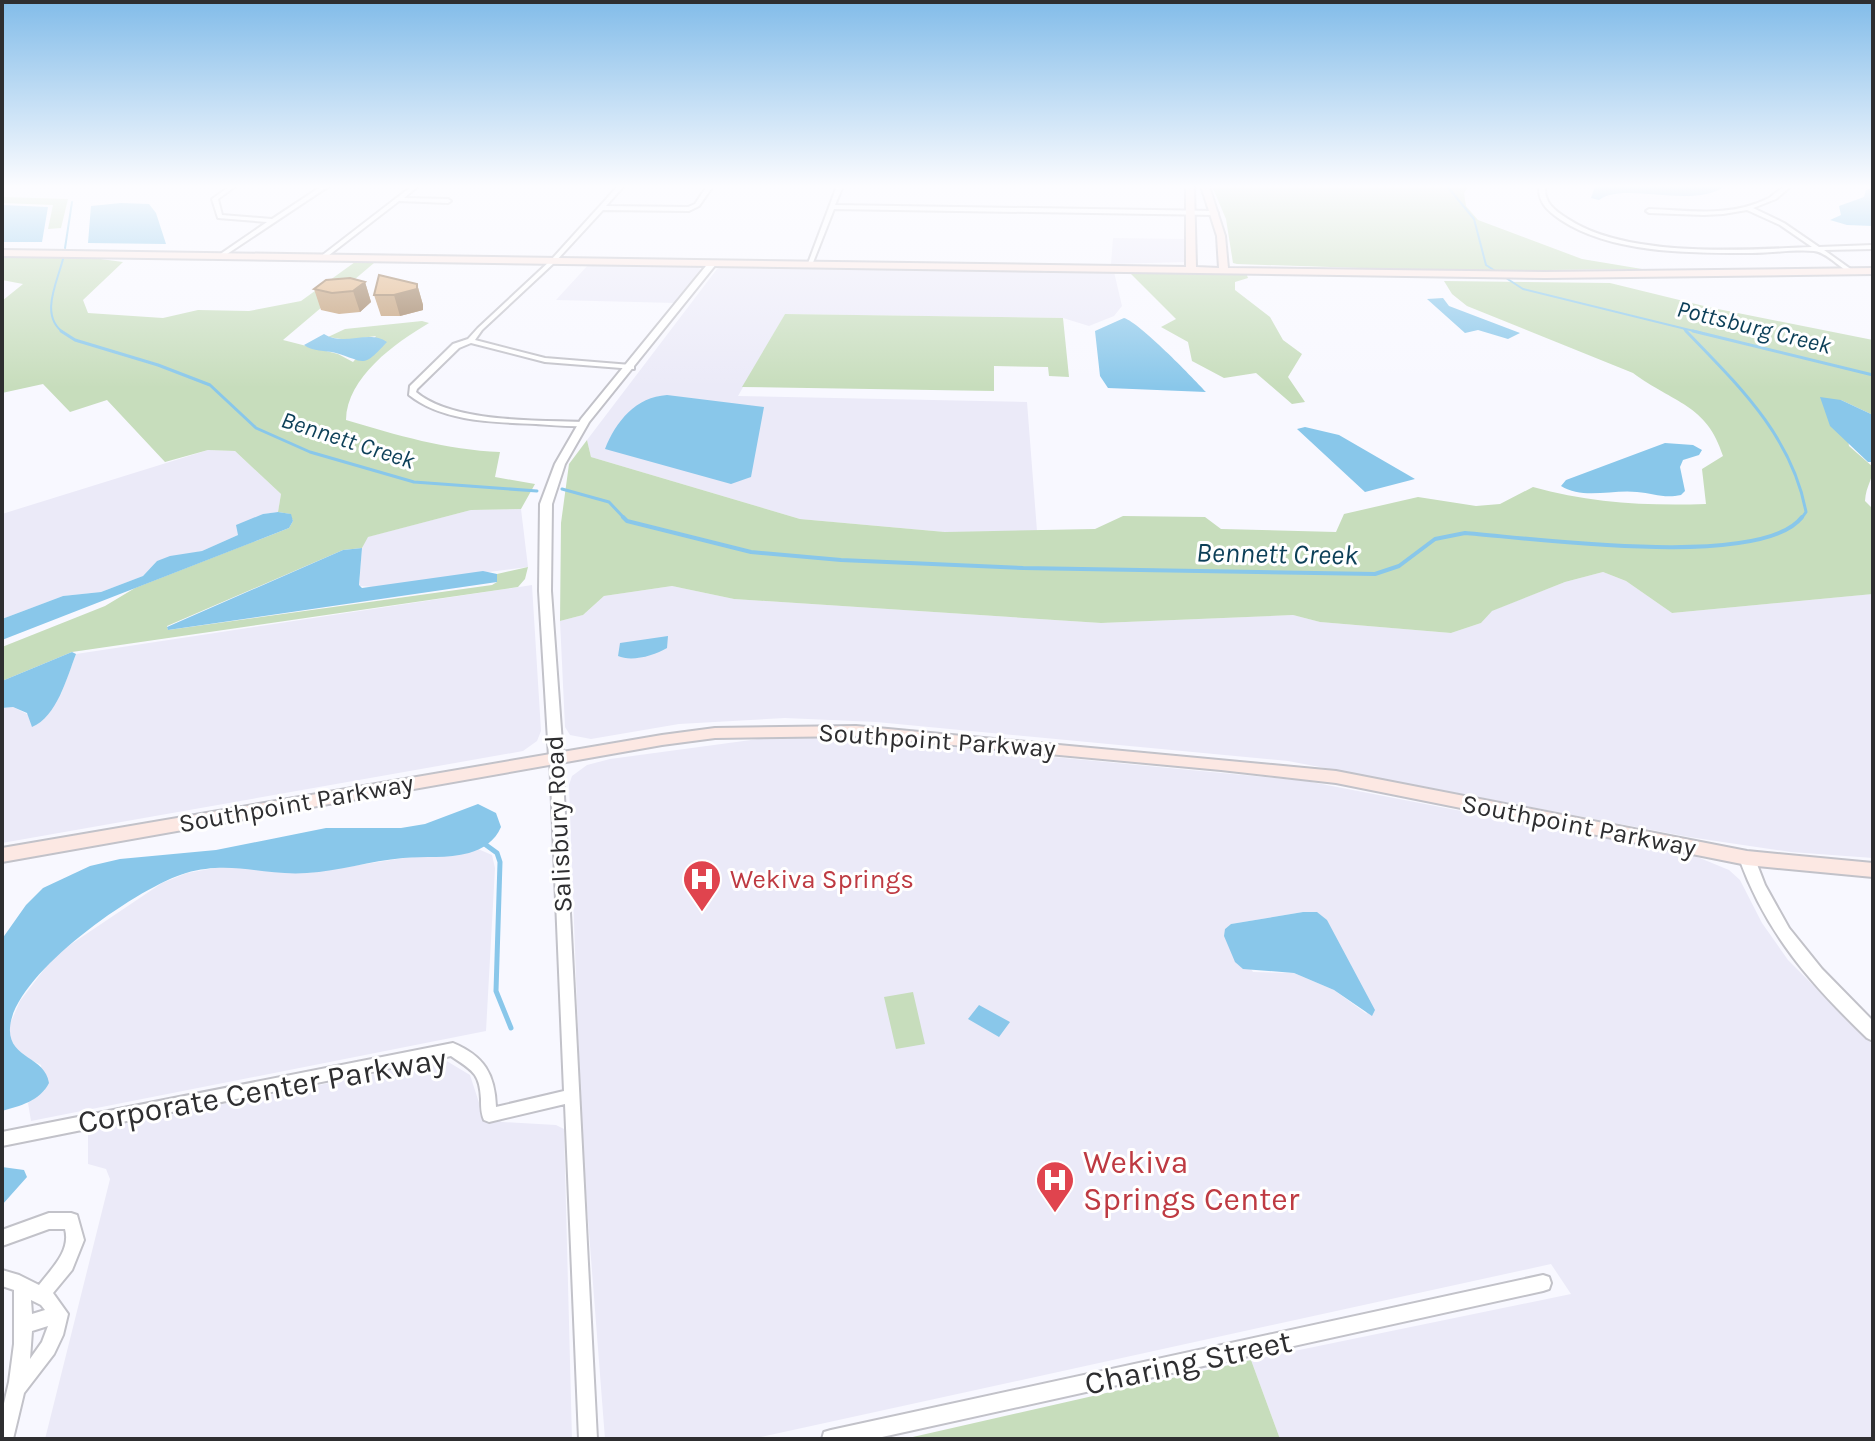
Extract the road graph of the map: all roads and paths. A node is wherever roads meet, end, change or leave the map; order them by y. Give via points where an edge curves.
1 (20, 253) edge
2 (225, 253) edge
3 (328, 253) edge
4 (560, 253) edge
5 (813, 253) edge
6 (1191, 253) edge
7 (1221, 253) edge
8 (1822, 253) edge
9 (1835, 253) edge
10 (221, 256) junction
11 (322, 258) junction
12 (553, 261) junction
13 (713, 263) junction
14 (809, 265) junction
15 (1191, 268) junction
16 (1224, 269) junction
17 (1850, 271) junction
18 (1868, 271) edge
19 (471, 341) junction
20 (631, 367) junction
21 (583, 424) junction
22 (556, 757) junction
23 (2, 855) edge
24 (1747, 858) junction
25 (1873, 870) edge
26 (1873, 1033) edge
27 (571, 1096) junction
28 (2, 1139) edge
29 (2, 1238) edge
30 (2, 1278) edge
31 (1543, 1283) dead end
32 (22, 1286) junction
33 (42, 1294) junction
34 (59, 1314) junction
35 (26, 1324) junction
36 (19, 1386) junction
37 (4, 1439) edge
38 (588, 1439) edge
39 (831, 1439) edge

1 - 10 main road
2 - 10 street
3 - 11 street
4 - 12 street
5 - 14 street
6 - 15 main road
7 - 16 main road
8 - 17 street
9 - 18 street
10 - 11 main road
11 - 12 main road
12 - 13 main road
12 - 19 street
13 - 14 main road
13 - 20 street, Salisbury Road
14 - 15 main road
15 - 16 main road
16 - 17 main road via 1545,275
17 - 18 main road
19 - 20 street via 540,359
19 - 21 street via 456,346 413,388 416,399 519,422
20 - 21 street, Salisbury Road
21 - 22 street, Salisbury Road via 560,464 546,504 545,591
22 - 23 main road, Southpoint Parkway
22 - 24 main road, Southpoint Parkway via 715,733 843,731 933,737 1336,777
22 - 27 street, Salisbury Road
24 - 25 main road, Southpoint Parkway
24 - 26 street via 1762,900 1792,949
27 - 28 street, Corporate Center Parkway via 489,1115 488,1079 453,1049
27 - 38 street, Salisbury Road
29 - 33 street via 49,1221 71,1221 76,1240 66,1264
30 - 32 street
31 - 39 street, Charing Street
32 - 33 street
32 - 35 street
33 - 34 street
34 - 35 street
34 - 36 street via 45,1354
35 - 36 street
36 - 37 street

